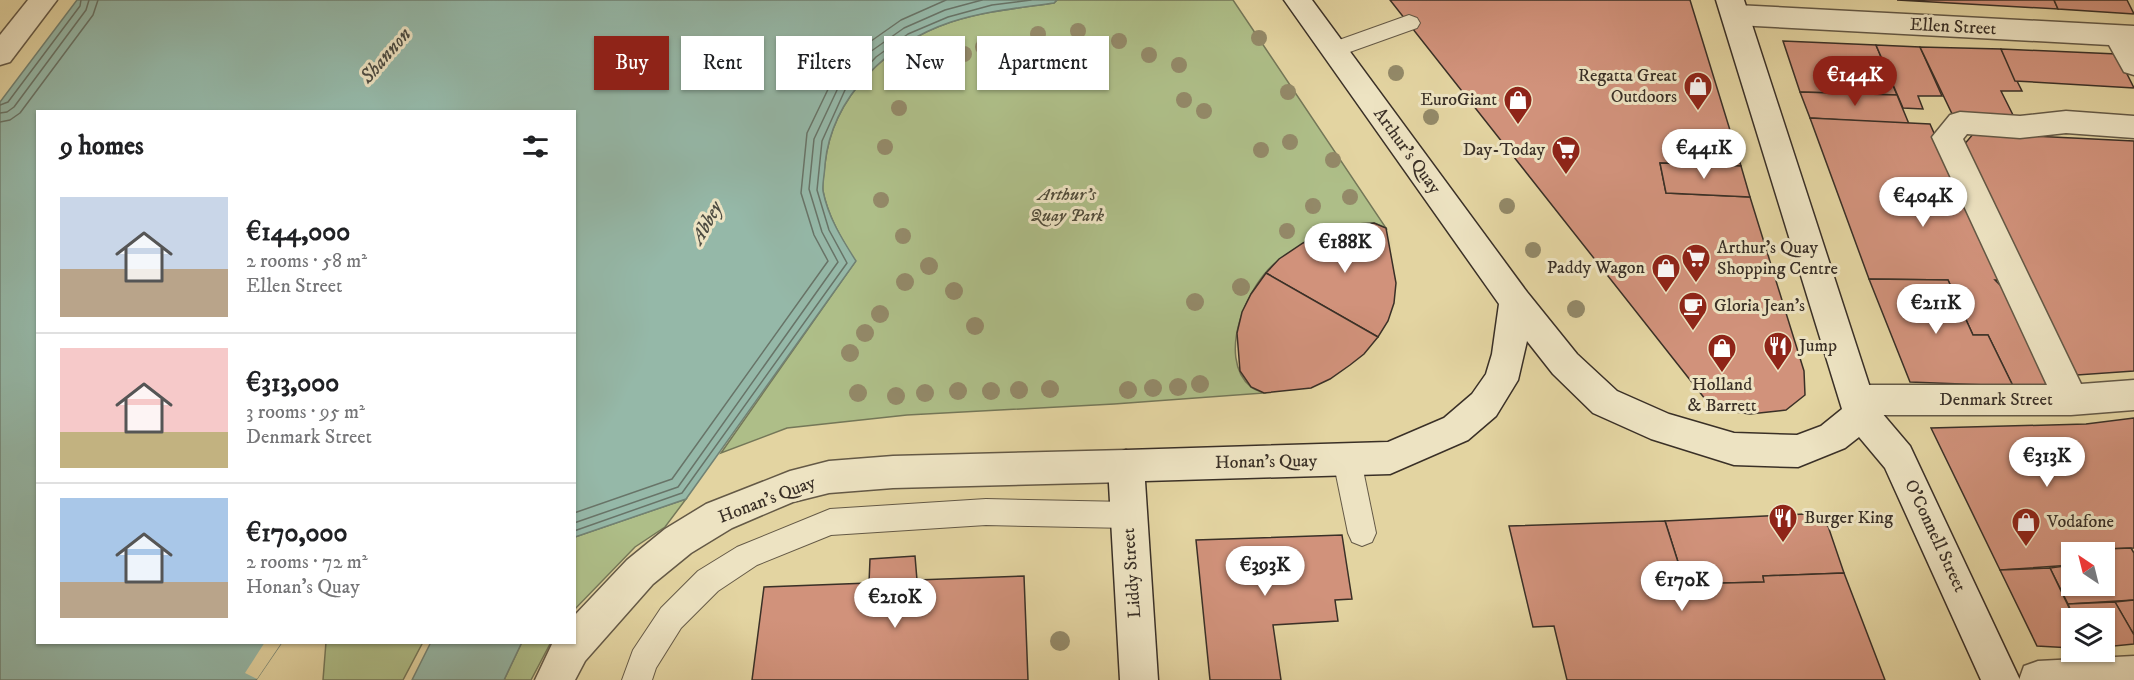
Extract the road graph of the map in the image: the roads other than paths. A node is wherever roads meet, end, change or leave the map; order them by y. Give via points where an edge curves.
1 (43, 0) edge
2 (1298, 0) edge
3 (1733, 8) edge
4 (1409, 23) dead end
5 (2126, 36) edge
6 (1333, 50) junction
7 (0, 55) edge
8 (2134, 65) edge
9 (2134, 127) edge
10 (1516, 302) junction
11 (2134, 395) edge
12 (2071, 400) junction
13 (1859, 407) junction
14 (1347, 460) junction
15 (1126, 466) junction
16 (1128, 515) junction
17 (1362, 533) dead end
18 (563, 664) edge
19 (2134, 675) edge
20 (638, 680) edge
21 (1139, 680) edge
22 (2001, 680) edge
23 (2038, 680) edge

1 - 7 main road
2 - 6 main road, Arthur's Quay
3 - 5 main road, Ellen Street
3 - 13 main road
4 - 6 lane
5 - 8 main road
6 - 10 main road, Arthur's Quay
9 - 12 main road via 2066,122 2020,127 1960,123 1947,137
10 - 13 main road via 1564,364 1605,402 1663,428 1734,449 1798,451 1833,437
10 - 14 main road, Honan's Quay via 1501,380 1484,405 1456,429 1390,458
11 - 12 main road, Denmark Street
12 - 13 main road, Denmark Street
13 - 22 main road, O'Connell Street via 1898,457
14 - 15 main road, Honan's Quay
14 - 17 lane
15 - 16 main road, Liddy Street
15 - 18 main road, Honan's Quay via 893,472 829,477 790,487 719,516 678,540 640,572
16 - 20 lane via 986,512 830,522 747,556 708,580 672,618 644,660
16 - 21 main road, Liddy Street
19 - 23 main road

